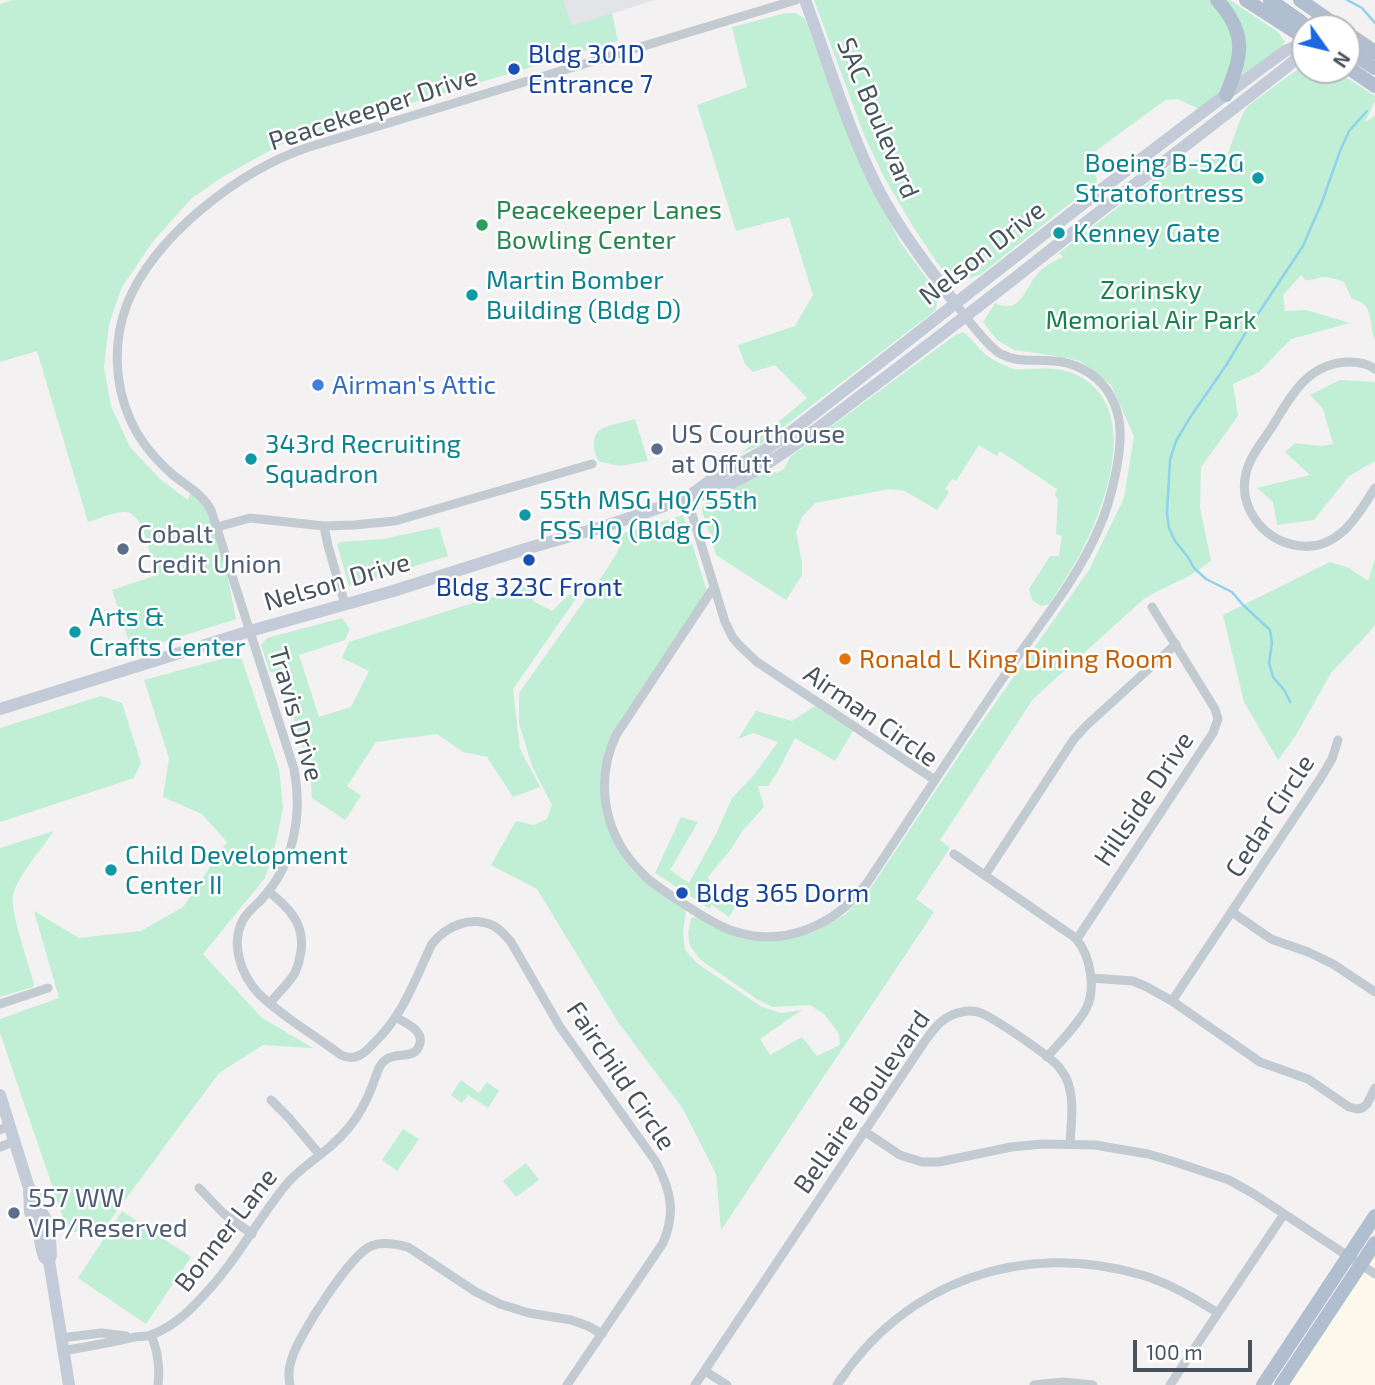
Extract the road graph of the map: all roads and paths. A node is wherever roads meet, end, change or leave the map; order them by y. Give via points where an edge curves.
1 (796, 0) edge
2 (805, 0) edge
3 (1217, 0) edge
4 (1246, 0) edge
5 (1270, 0) edge
6 (1300, 0) edge
7 (1320, 14) edge
8 (1291, 15) edge
9 (1291, 29) edge
10 (1291, 48) edge
11 (1291, 63) edge
12 (1226, 95) junction
13 (955, 303) junction
14 (966, 317) junction
15 (1375, 369) edge
16 (592, 464) dead end
17 (1375, 488) edge
18 (687, 498) junction
19 (324, 526) junction
20 (217, 527) junction
21 (714, 587) junction
22 (345, 604) junction
23 (1152, 607) dead end
24 (250, 631) junction
25 (1176, 644) junction
26 (0, 709) edge
27 (1338, 740) dead end
28 (934, 780) junction
29 (954, 854) dead end
30 (985, 875) junction
31 (268, 891) junction
32 (1232, 912) junction
33 (1077, 939) junction
34 (1091, 978) junction
35 (48, 988) dead end
36 (1375, 992) edge
37 (1171, 1001) junction
38 (270, 1003) junction
39 (0, 1004) edge
40 (397, 1018) junction
41 (1047, 1057) junction
42 (1375, 1088) edge
43 (0, 1095) edge
44 (271, 1100) dead end
45 (5, 1127) edge
46 (864, 1131) junction
47 (15, 1141) junction
48 (1070, 1144) junction
49 (0, 1147) edge
50 (320, 1156) junction
51 (199, 1188) dead end
52 (1284, 1214) junction
53 (1375, 1216) edge
54 (252, 1234) junction
55 (1375, 1243) edge
56 (1354, 1260) junction
57 (1375, 1274) edge
58 (1218, 1313) junction
59 (602, 1334) junction
60 (151, 1335) junction
61 (61, 1345) junction
62 (705, 1371) junction
63 (69, 1385) edge
64 (158, 1385) edge
65 (290, 1385) edge
66 (567, 1385) edge
67 (695, 1385) edge
68 (727, 1385) edge
69 (837, 1385) edge
70 (1034, 1385) edge
71 (1093, 1385) edge
72 (1170, 1385) edge
73 (1263, 1385) edge
74 (1281, 1385) edge

1 - 20 street, Peacekeeper Drive via 292,153 248,175 208,204 163,249 134,291 121,326 117,363 124,402 136,430 162,465 204,499
2 - 13 street, SAC Boulevard via 879,190
3 - 12 main road via 1232,18 1239,39 1237,64
4 - 9 main road
5 - 8 main road
6 - 7 main road
10 - 12 street, Nelson Drive
11 - 14 street, Nelson Drive
12 - 13 street, Nelson Drive
13 - 14 street, SAC Boulevard
13 - 18 street, Nelson Drive via 788,434
14 - 18 street, Nelson Drive via 780,455 716,490
14 - 28 street, SAC Boulevard via 1001,354 1025,361 1065,362 1090,373 1116,408 1121,434 1113,485 1087,555
15 - 17 street via 1340,362 1327,365 1300,385 1252,459 1245,475 1245,493 1251,514 1262,528 1273,537 1305,546 1340,534
16 - 19 street via 395,521
18 - 21 street
18 - 22 street, Nelson Drive
19 - 20 street via 250,518
19 - 22 street
20 - 24 street, Peacekeeper Drive
21 - 28 street, Airman Circle via 728,629 746,653
21 - 28 street, Airman Circle via 616,734 609,754 604,780 608,818 625,854 642,874 730,930 762,936 801,932 853,900
22 - 24 street, Nelson Drive
23 - 25 street, Hillside Drive
24 - 26 street, Nelson Drive
24 - 31 street, Travis Drive via 291,756 298,793 291,845
25 - 30 street via 1074,739
25 - 33 street, Hillside Drive via 1215,709 1216,726
27 - 32 street, Cedar Circle via 1320,779
29 - 30 street
30 - 33 street
31 - 38 street, Travis Drive via 243,918 238,952 243,971
31 - 38 street via 293,914 302,940 298,967
32 - 36 street via 1271,939 1333,964
32 - 37 street, Cedar Circle
33 - 34 street
34 - 37 street via 1133,981
34 - 41 street via 1088,1006
35 - 39 street
37 - 42 street via 1259,1062 1308,1079 1349,1107 1362,1108
38 - 40 street, Fairchild Circle via 348,1058 367,1051
40 - 50 street, Bonner Lane via 416,1029 420,1045 415,1052 396,1055 379,1066 357,1119
40 - 59 street, Fairchild Circle via 439,935 459,924 492,926 511,942 560,1027 656,1162 670,1199 668,1231
41 - 46 street, Bellaire Boulevard via 977,1012 949,1016 937,1024
41 - 48 street, Bellaire Boulevard via 1062,1072 1070,1090
43 - 45 street
44 - 50 street
45 - 47 street
46 - 48 street via 900,1155 922,1162 1011,1147
46 - 62 street, Bellaire Boulevard
47 - 49 street
47 - 61 street via 29,1188 49,1225 49,1261
48 - 52 street via 1109,1147 1182,1164 1228,1180
50 - 54 street, Bonner Lane via 286,1185
51 - 54 street
52 - 56 street
52 - 58 street
53 - 56 main road
54 - 60 street, Bonner Lane via 189,1311
55 - 56 main road
56 - 57 street
56 - 73 main road
56 - 74 main road
58 - 69 street via 1143,1275 1067,1261 1016,1265 956,1283 902,1315
58 - 72 street
59 - 65 street via 571,1320 500,1304 408,1247 379,1243 361,1251 327,1296 291,1359
59 - 66 street, Fairchild Circle
60 - 61 street, Bonner Lane via 102,1333
60 - 64 street via 158,1358
61 - 63 street
62 - 67 street, Bellaire Boulevard
62 - 68 street
70 - 71 street

